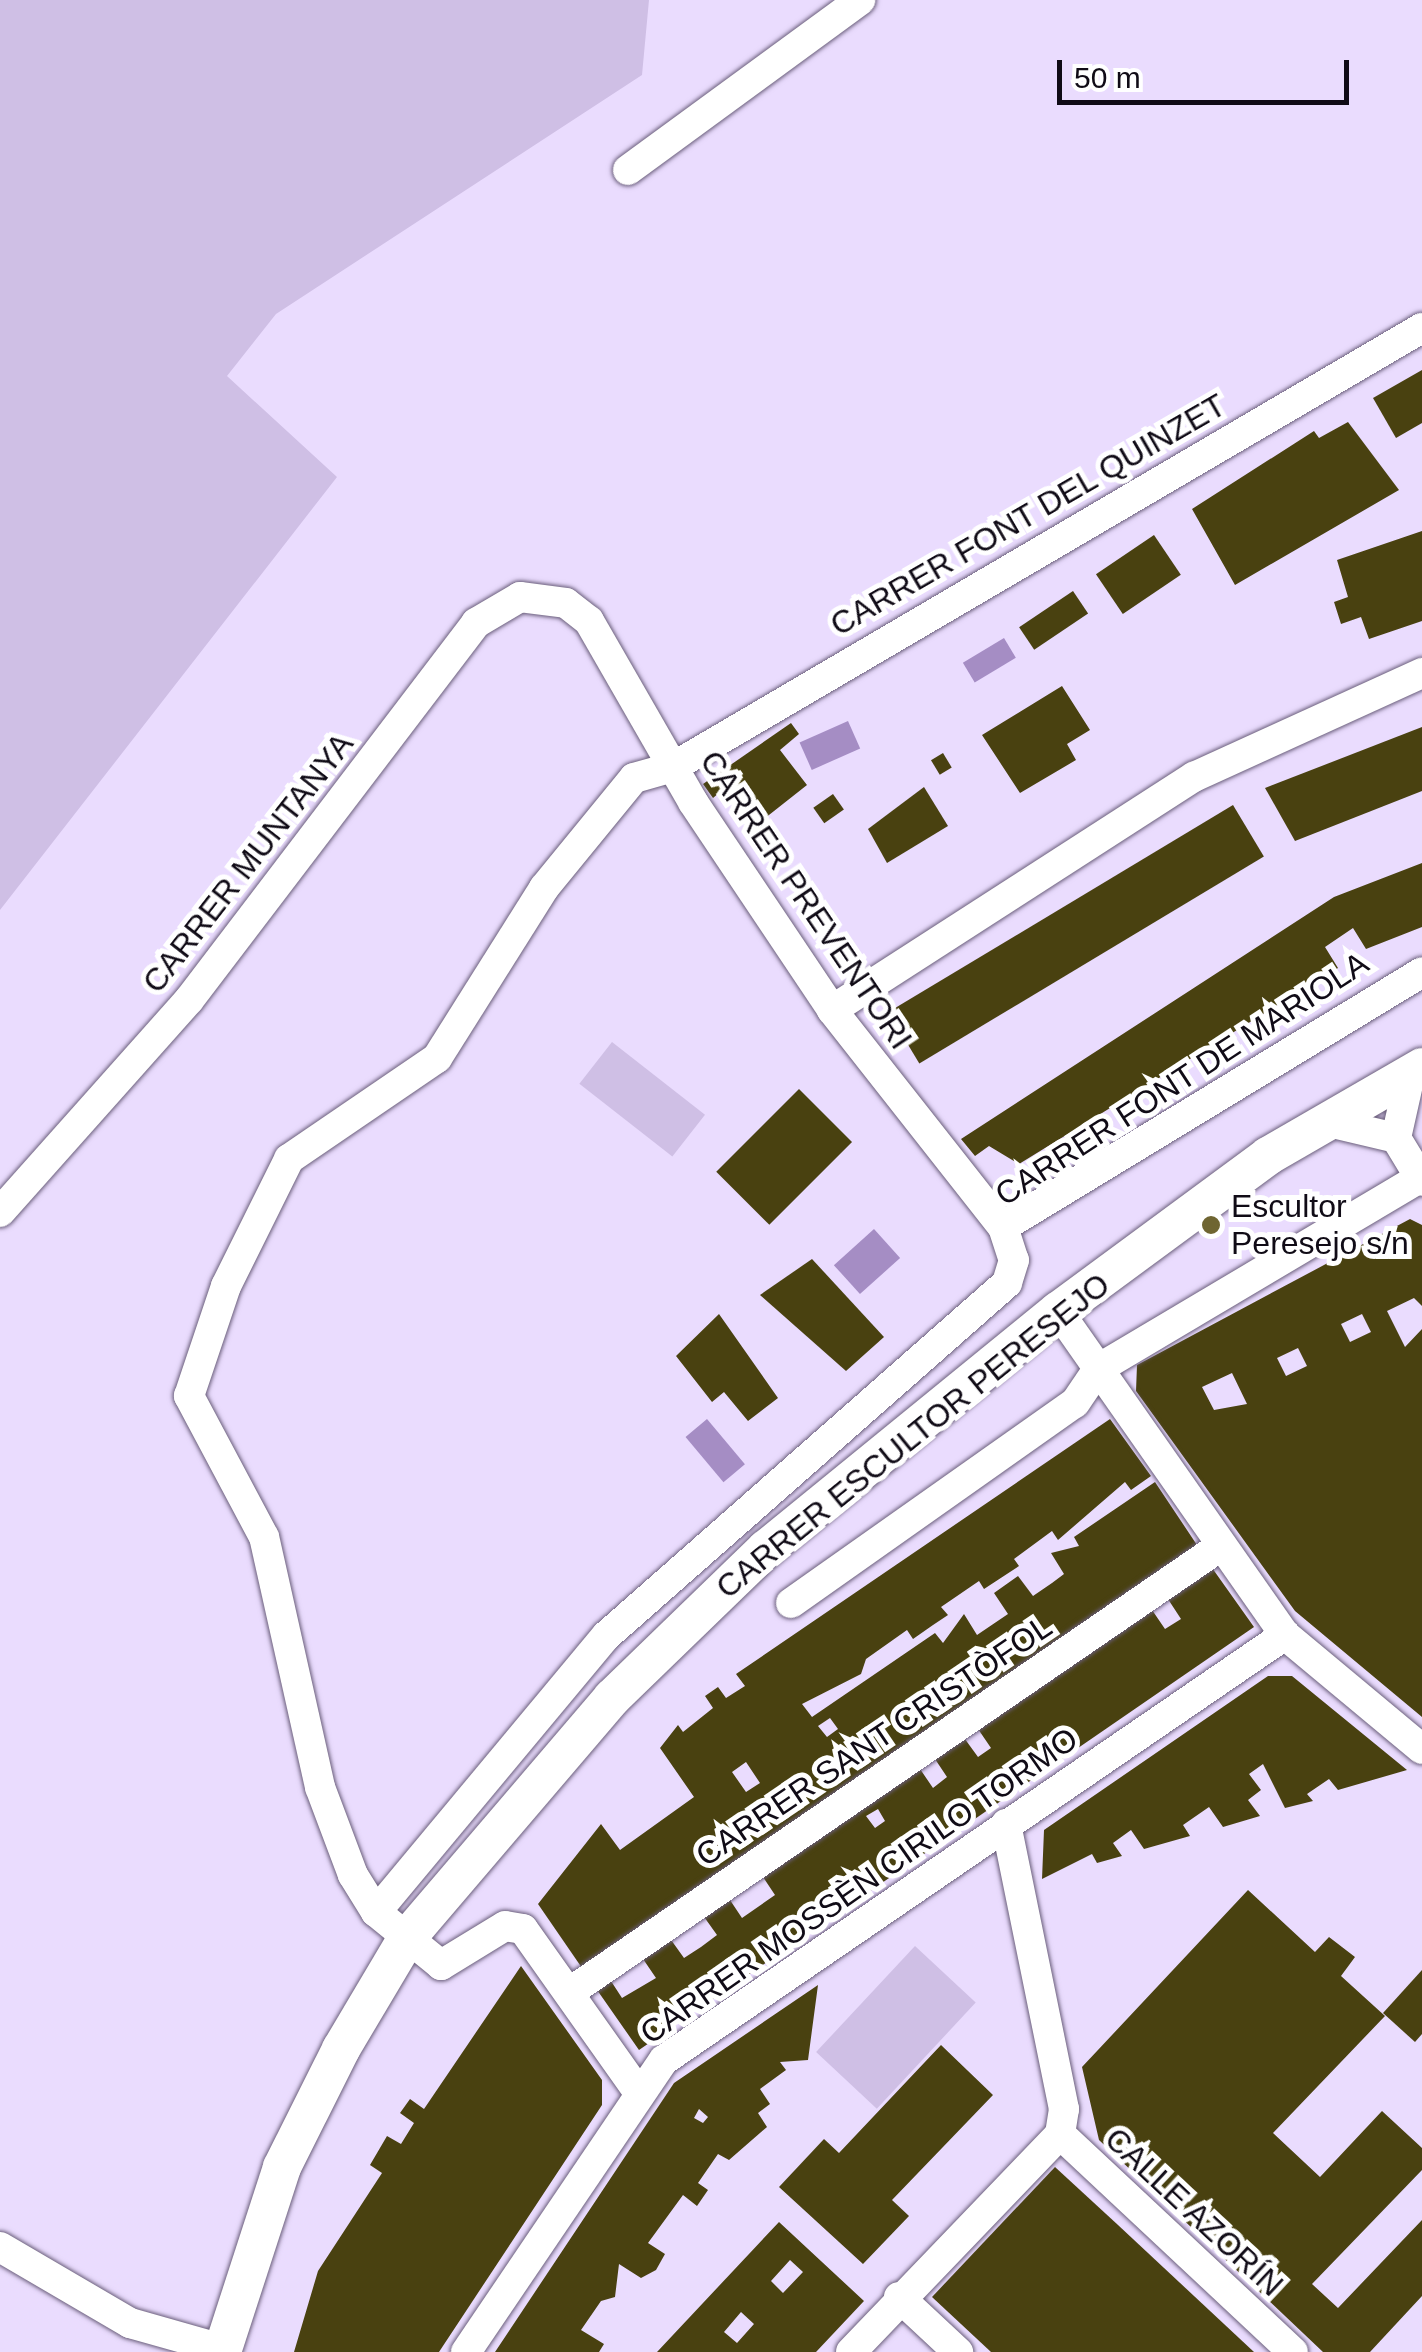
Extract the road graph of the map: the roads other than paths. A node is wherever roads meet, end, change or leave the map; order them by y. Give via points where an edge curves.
1 (860, 0) edge
2 (628, 170) dead end
3 (1422, 328) edge
4 (566, 603) joint
5 (1422, 673) edge
6 (673, 768) junction
7 (1422, 972) edge
8 (832, 1010) junction
9 (1417, 1069) edge
10 (1324, 1120) junction
11 (1396, 1138) junction
12 (1421, 1178) edge
13 (0, 1212) edge
14 (1004, 1227) junction
15 (1014, 1260) joint
16 (1058, 1311) junction
17 (1098, 1369) junction
18 (1218, 1548) junction
19 (791, 1603) dead end
20 (1284, 1635) junction
21 (1422, 1749) edge
22 (1006, 1824) junction
23 (376, 1912) junction
24 (408, 1938) junction
25 (570, 1992) junction
26 (638, 2090) junction
27 (1060, 2134) junction
28 (0, 2247) edge
29 (898, 2297) junction
30 (222, 2351) edge
31 (466, 2352) edge
32 (851, 2352) edge
33 (958, 2352) edge
34 (1293, 2352) edge

1 - 2 street
3 - 6 street, CARRER FONT DEL QUINZET
4 - 6 street, CARRER PREVENTORI via 589,622
4 - 13 street, CARRER MUNTANYA via 520,597 476,624 188,1000
5 - 8 street via 1194,777
6 - 8 street, CARRER PREVENTORI
6 - 23 street, CARRER FONT DEL QUINZET via 634,778 544,888 436,1058 289,1159 226,1286 189,1396 264,1537 320,1787
7 - 14 street, CARRER FONT DE MARIOLA
8 - 14 street, CARRER PREVENTORI
9 - 10 street, CARRER ESCULTOR PERESEJO
9 - 11 street
10 - 11 street
10 - 16 street, CARRER ESCULTOR PERESEJO
11 - 12 street
12 - 17 street, CARRER ESCULTOR PERESEJO
14 - 15 street, CARRER FONT DE MARIOLA
15 - 23 street, CARRER ESCULTOR PERESEJO via 1006,1283 606,1636
16 - 17 street
16 - 24 street, CARRER ESCULTOR PERESEJO via 766,1549 680,1631 482,1843
17 - 18 street
17 - 19 street, CARRER ESCULTOR PERESEJO via 1076,1404
18 - 20 street
18 - 25 street, CARRER SANT CRISTÒFOL
20 - 21 street
20 - 22 street, CARRER MOSSÈN CIRILO TORMO
22 - 26 street, CARRER MOSSÈN CIRILO TORMO via 664,2060
22 - 27 street, CALLE AZORÍN via 1064,2109
23 - 24 street
24 - 25 street via 441,1964 505,1926 524,1929
24 - 30 street, CARRER ESCULTOR PERESEJO via 282,2167
25 - 26 street
26 - 31 street, CARRER MOSSÈN CIRILO TORMO
27 - 29 street
27 - 34 street, CALLE AZORÍN
28 - 30 street via 130,2323
29 - 32 street
29 - 33 street

